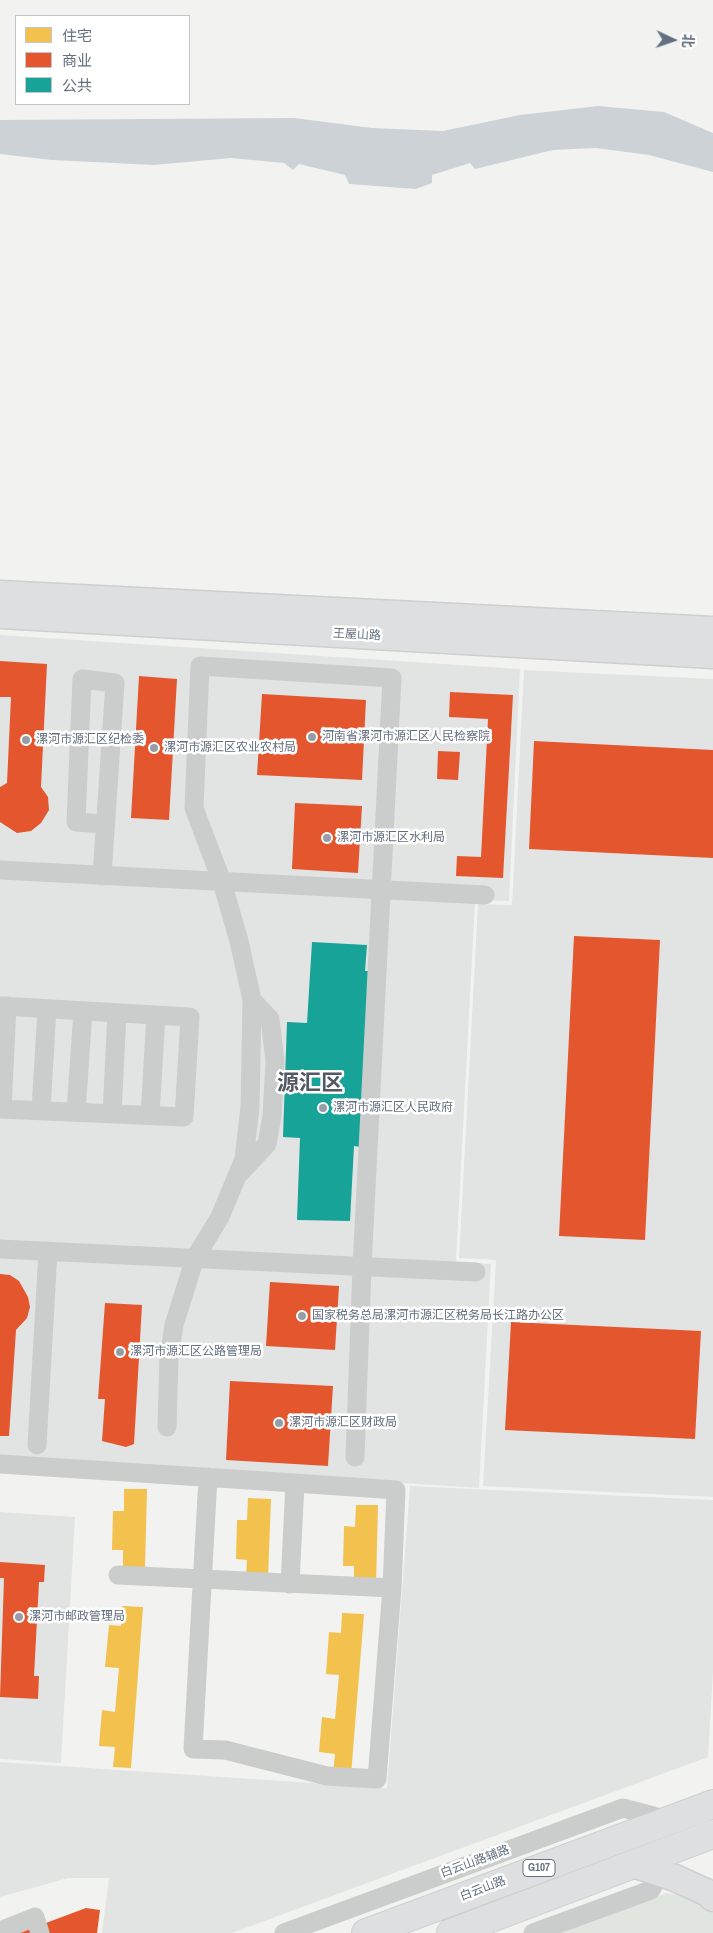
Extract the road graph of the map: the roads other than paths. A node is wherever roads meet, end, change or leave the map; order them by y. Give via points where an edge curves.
1 (0, 594) edge
2 (0, 615) edge
3 (713, 630) edge
4 (713, 655) edge
5 (105, 824) junction
6 (0, 870) edge
7 (102, 876) junction
8 (222, 882) junction
9 (382, 891) junction
10 (485, 895) dead end
11 (4, 1006) edge
12 (47, 1009) junction
13 (83, 1011) junction
14 (117, 1013) junction
15 (156, 1015) junction
16 (1, 1109) edge
17 (41, 1110) junction
18 (76, 1112) junction
19 (112, 1114) junction
20 (150, 1115) junction
21 (0, 1249) edge
22 (48, 1251) junction
23 (195, 1258) junction
24 (362, 1266) junction
25 (476, 1272) dead end
26 (167, 1427) dead end
27 (37, 1445) dead end
28 (355, 1457) dead end
29 (0, 1464) edge
30 (208, 1477) junction
31 (295, 1483) junction
32 (118, 1575) dead end
33 (202, 1579) junction
34 (290, 1584) junction
35 (392, 1588) junction
36 (713, 1804) edge
37 (668, 1820) junction
38 (713, 1834) edge
39 (666, 1862) junction
40 (713, 1898) edge
41 (0, 1931) edge
42 (40, 1933) edge
43 (284, 1933) edge
44 (366, 1933) edge
45 (451, 1933) edge
46 (533, 1933) edge

1 - 3 street, 王屋山路
2 - 4 street, 王屋山路
5 - 5 street via 115,683 82,679 76,822
5 - 7 street
6 - 7 street
7 - 8 street
8 - 9 street
8 - 9 street via 194,808 200,666 392,678
8 - 23 street via 240,941 252,1000 250,1108 244,1159 220,1216
9 - 10 street
9 - 24 street
11 - 12 street
11 - 16 street
12 - 13 street
12 - 17 street
13 - 14 street
13 - 18 street
14 - 15 street
14 - 19 street
15 - 20 street
15 - 20 street via 190,1017 184,1117
16 - 17 street
17 - 18 street
18 - 19 street
19 - 20 street
21 - 22 street
22 - 23 street
22 - 27 street
23 - 24 street
23 - 26 street via 174,1324 169,1357
24 - 25 street
24 - 28 street
29 - 30 street
30 - 31 street
30 - 33 street
31 - 34 street
31 - 35 street via 396,1490
32 - 33 street
33 - 34 street
33 - 35 street via 193,1749 225,1750 327,1776 377,1779
34 - 35 street
36 - 37 highway, 白云山路 / G107
37 - 43 street, 白云山路辅路 via 623,1808
37 - 44 highway, 白云山路 / G107
38 - 39 highway, G107
39 - 40 street
39 - 45 highway, G107 via 633,1864
39 - 46 street via 651,1890
41 - 42 street via 35,1917

